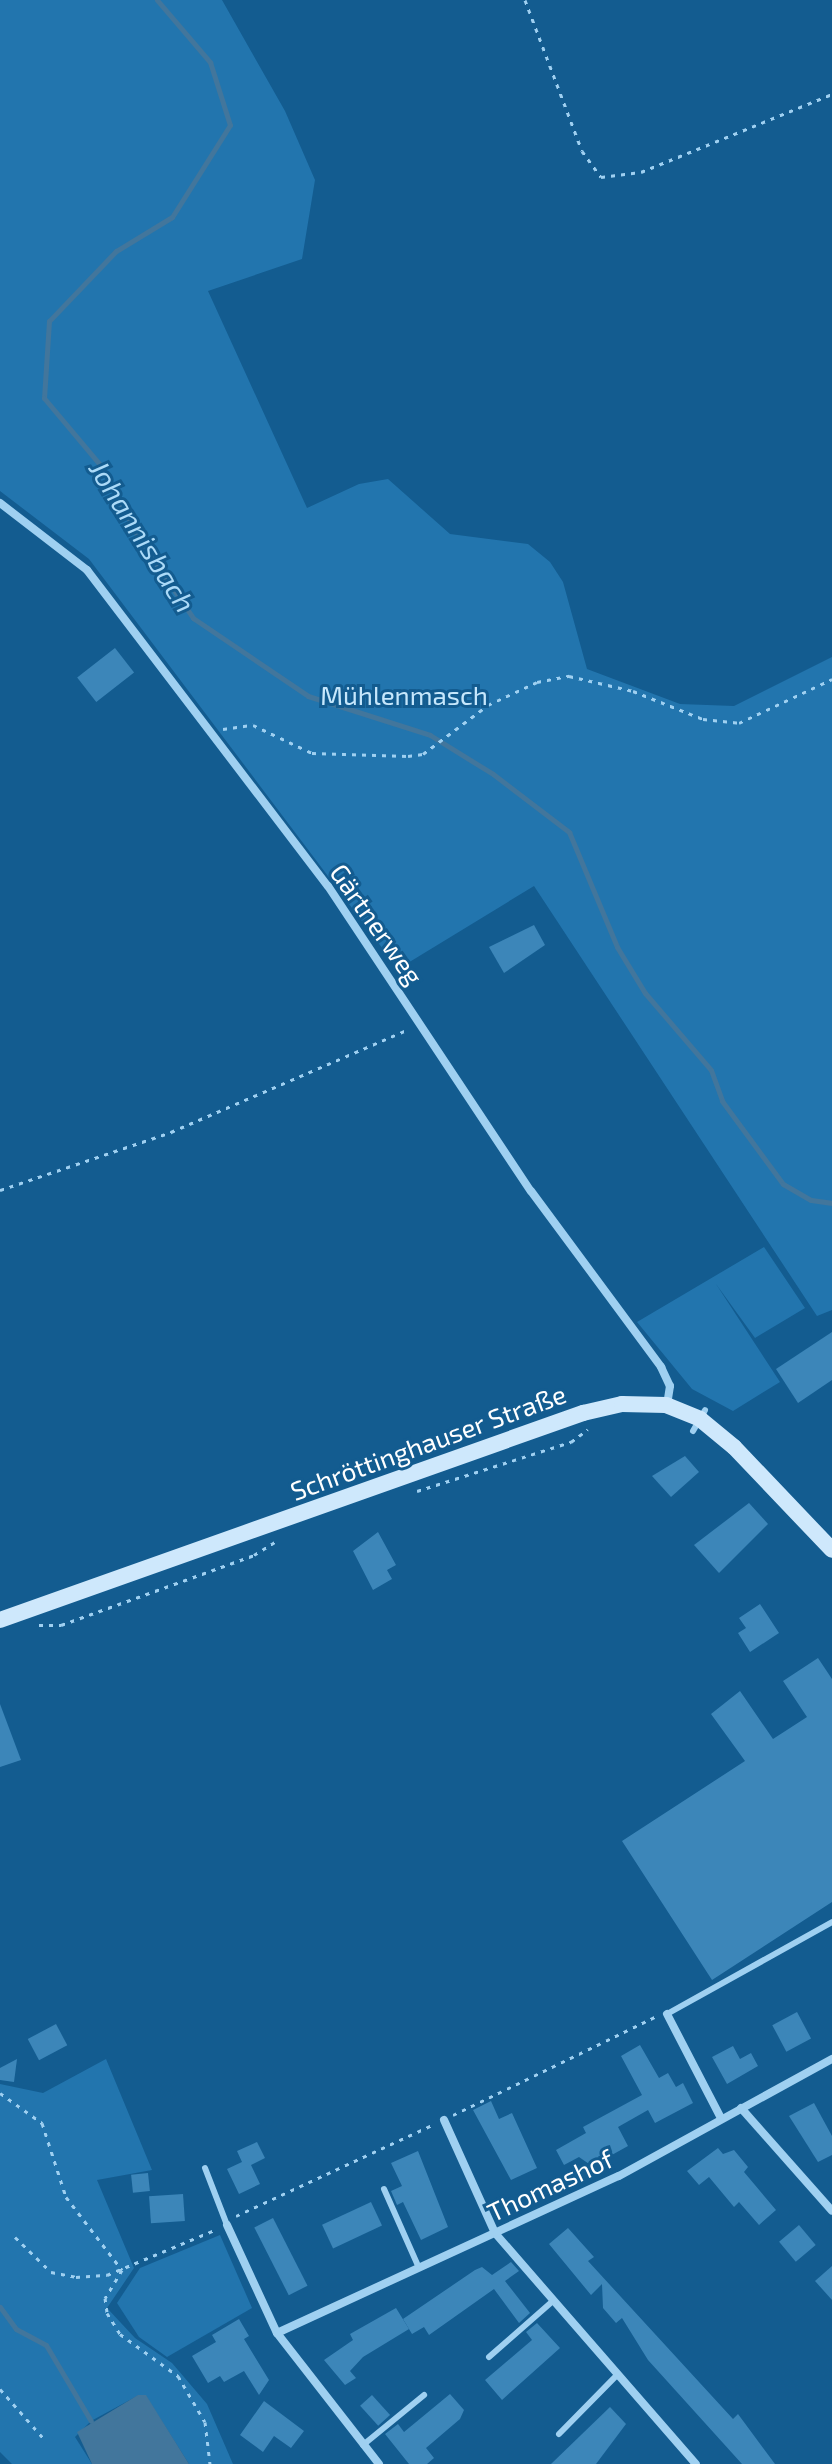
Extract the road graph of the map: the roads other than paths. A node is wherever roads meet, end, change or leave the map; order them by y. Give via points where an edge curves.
1 (0, 503) edge
2 (666, 1405) junction
3 (832, 1550) edge
4 (0, 1620) edge
5 (832, 1922) edge
6 (667, 2014) joint
7 (832, 2059) edge
8 (741, 2108) junction
9 (721, 2118) junction
10 (444, 2120) road end
11 (205, 2168) dead end
12 (384, 2189) dead end
13 (832, 2211) edge
14 (227, 2225) joint
15 (495, 2233) junction
16 (419, 2268) junction
17 (554, 2300) junction
18 (277, 2333) junction
19 (489, 2357) dead end
20 (618, 2374) junction
21 (424, 2395) dead end
22 (559, 2434) dead end
23 (363, 2445) junction
24 (379, 2464) edge
25 (694, 2464) edge

1 - 2 street, Gärtnerweg via 87,570 328,886 531,1191 661,1367 670,1386
2 - 3 main road, Schröttinghauser Straße via 699,1420 734,1447
2 - 4 main road, Schröttinghauser Straße via 631,1403 583,1413
5 - 6 lane
6 - 9 street
7 - 8 street, Thomashof
8 - 9 street, Thomashof
8 - 13 street
9 - 15 street, Thomashof via 619,2176
10 - 15 street
11 - 14 lane
12 - 16 lane
14 - 18 street
15 - 16 street, Thomashof
15 - 17 street
16 - 18 street, Thomashof
17 - 19 lane
17 - 20 street
18 - 23 street
20 - 22 lane
20 - 25 street
21 - 23 lane
23 - 24 street

